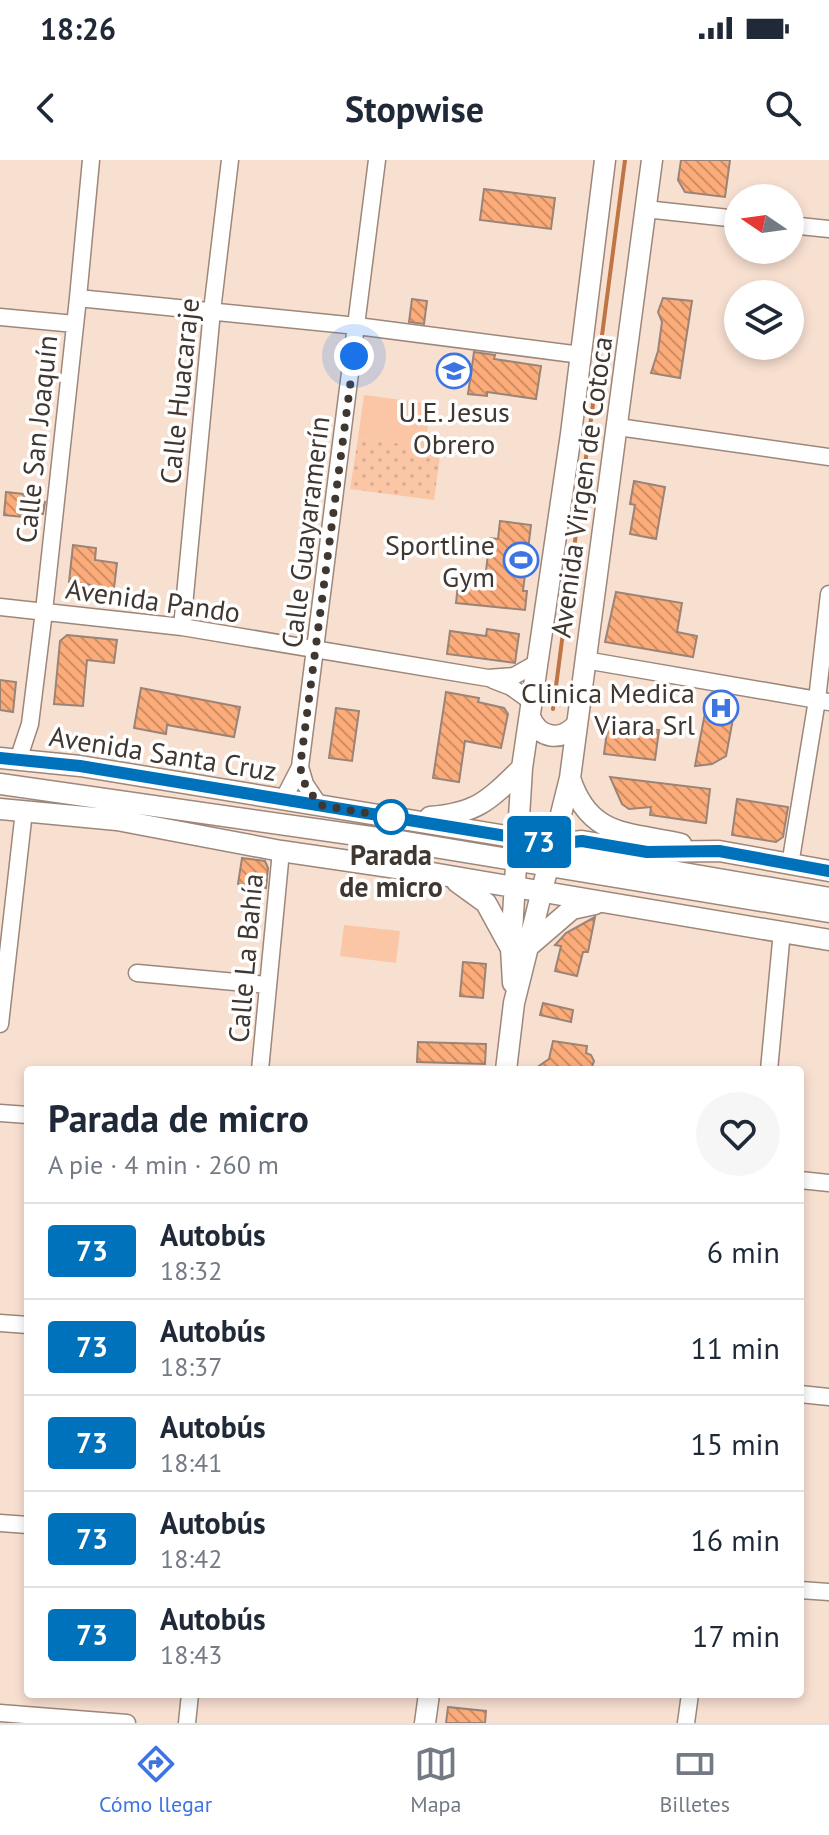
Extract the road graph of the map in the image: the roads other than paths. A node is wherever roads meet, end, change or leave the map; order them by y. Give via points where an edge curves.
1 (91, 160) edge
2 (230, 160) edge
3 (377, 160) edge
4 (605, 160) edge
5 (652, 160) edge
6 (645, 209) junction
7 (724, 217) edge
8 (804, 226) edge
9 (829, 229) edge
10 (78, 298) junction
11 (212, 311) junction
12 (0, 317) edge
13 (75, 324) junction
14 (357, 326) junction
15 (581, 355) junction
16 (618, 427) junction
17 (829, 457) edge
18 (829, 594) edge
19 (0, 607) edge
20 (44, 611) junction
21 (182, 627) junction
22 (316, 650) junction
23 (585, 660) junction
24 (537, 663) junction
25 (488, 678) junction
26 (823, 701) edge
27 (531, 710) junction
28 (30, 724) junction
29 (577, 724) junction
30 (9, 759) edge
31 (51, 762) junction
32 (300, 767) junction
33 (522, 768) junction
34 (570, 778) junction
35 (0, 784) edge
36 (0, 790) edge
37 (283, 800) junction
38 (319, 805) junction
39 (0, 809) edge
40 (24, 811) junction
41 (401, 819) junction
42 (117, 820) junction
43 (517, 838) junction
44 (555, 844) junction
45 (432, 847) junction
46 (281, 851) junction
47 (719, 851) junction
48 (516, 861) junction
49 (359, 862) junction
50 (790, 865) junction
51 (548, 866) junction
52 (829, 871) edge
53 (431, 873) junction
54 (624, 879) junction
55 (514, 887) junction
56 (542, 891) junction
57 (829, 898) edge
58 (617, 904) junction
59 (829, 912) edge
60 (680, 914) junction
61 (782, 931) junction
62 (829, 940) edge
63 (520, 947) junction
64 (137, 973) dead end
65 (268, 985) junction
66 (0, 1024) edge
67 (260, 1066) edge
68 (506, 1066) edge
69 (769, 1066) edge
70 (0, 1113) edge
71 (24, 1115) edge
72 (804, 1180) edge
73 (829, 1183) edge
74 (0, 1323) edge
75 (24, 1325) edge
76 (804, 1394) edge
77 (829, 1397) edge
78 (0, 1523) edge
79 (24, 1525) edge
80 (804, 1590) edge
81 (829, 1592) edge
82 (190, 1698) edge
83 (428, 1698) edge
84 (689, 1698) edge
85 (0, 1713) edge
86 (127, 1723) edge
87 (187, 1723) edge
88 (425, 1723) edge
89 (686, 1723) edge

1 - 10 street, Calle San Joaquín
2 - 11 street, Calle Huacaraje
3 - 14 street, Calle Guayaramerín
4 - 15 main road, Avenida Virgen de Cotoca
5 - 6 main road, Avenida Virgen de Cotoca
6 - 7 street
6 - 16 main road, Avenida Virgen de Cotoca
8 - 9 street
10 - 11 street
10 - 13 street, Calle San Joaquín
11 - 14 street
11 - 21 street, Calle Huacaraje
12 - 13 street
13 - 20 street, Calle San Joaquín
14 - 15 street
14 - 22 street, Calle Guayaramerín
15 - 24 main road, Avenida Virgen de Cotoca
16 - 17 street
16 - 23 main road, Avenida Virgen de Cotoca
18 - 26 street
19 - 20 street, Avenida Pando
20 - 21 street, Avenida Pando
20 - 28 street, Calle San Joaquín
21 - 22 street, Avenida Pando
22 - 25 street, Avenida Pando
22 - 32 street, Calle Guayaramerín
23 - 26 street
23 - 29 main road, Avenida Virgen de Cotoca
24 - 25 street, Avenida Pando via 514,676
24 - 27 main road, Avenida Virgen de Cotoca
25 - 27 street, Avenida Pando via 511,687
26 - 50 street
27 - 29 main road via 540,732 551,736 563,735
27 - 33 main road, Avenida Virgen de Cotoca
28 - 30 street, Calle San Joaquín
28 - 31 street
29 - 34 main road, Avenida Virgen de Cotoca
30 - 31 main road, Avenida Santa Cruz
31 - 37 main road, Avenida Santa Cruz
32 - 37 street, Calle Guayaramerín
32 - 38 street
33 - 41 main road via 473,809
33 - 43 main road, Avenida Virgen de Cotoca
34 - 44 main road, Avenida Virgen de Cotoca
34 - 47 main road via 583,809 598,823
35 - 45 main road, Avenida Santa Cruz
36 - 42 main road
37 - 38 main road, Avenida Santa Cruz
38 - 41 main road, Avenida Santa Cruz
39 - 40 main road
40 - 42 main road
40 - 66 street
41 - 43 main road, Avenida Santa Cruz
42 - 46 main road
43 - 44 main road, Avenida Santa Cruz
43 - 48 main road, Avenida Virgen de Cotoca
44 - 47 main road, Avenida Santa Cruz via 582,841 647,852
44 - 51 main road, Avenida Virgen de Cotoca
44 - 57 main road, Avenida Santa Cruz via 579,855
45 - 48 main road, Avenida Santa Cruz
45 - 49 main road
46 - 49 main road
46 - 65 street, Calle La Bahía
47 - 50 main road, Avenida Santa Cruz
48 - 51 main road, Avenida Santa Cruz
48 - 55 main road, Avenida Virgen de Cotoca
49 - 53 main road
50 - 52 main road, Avenida Santa Cruz
51 - 54 main road, Avenida Santa Cruz
51 - 56 main road, Avenida Virgen de Cotoca
53 - 55 main road
53 - 63 main road via 473,890
54 - 59 main road, Avenida Santa Cruz
54 - 60 main road
55 - 56 main road
55 - 63 main road, Avenida Virgen de Cotoca
56 - 58 main road
56 - 63 main road, Avenida Virgen de Cotoca
58 - 60 main road
58 - 63 main road via 572,909
60 - 61 main road
61 - 62 main road
61 - 69 street
63 - 68 main road
64 - 65 street
65 - 67 street, Calle La Bahía
70 - 71 street
72 - 73 street
74 - 75 street
76 - 77 street
78 - 79 street
80 - 81 street
82 - 87 street
83 - 88 main road
84 - 89 street
85 - 86 street

